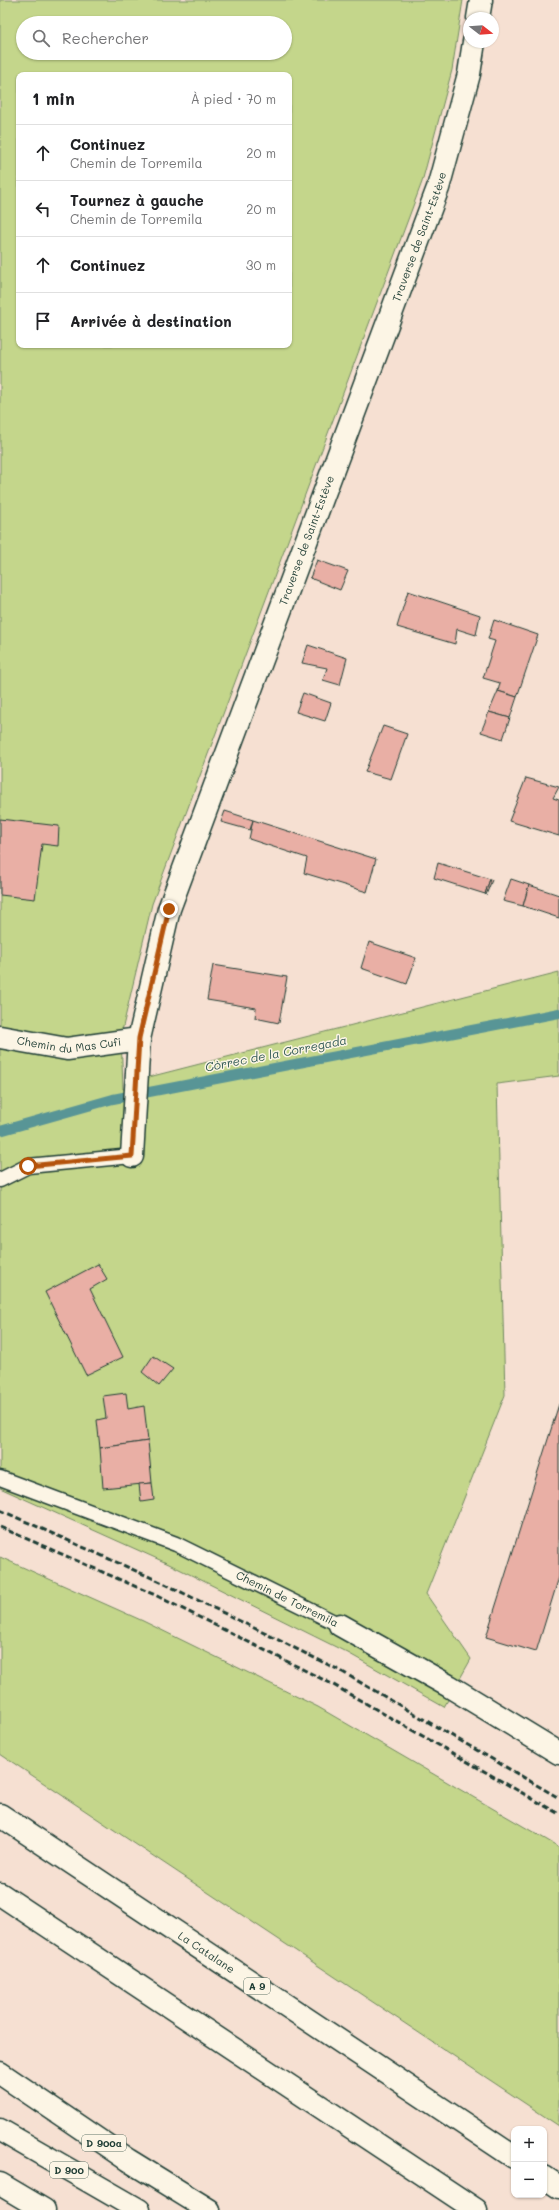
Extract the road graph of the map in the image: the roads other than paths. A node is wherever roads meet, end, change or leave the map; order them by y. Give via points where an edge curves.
1 (481, 0) edge
2 (479, 12) edge
3 (473, 48) edge
4 (0, 1037) edge
5 (139, 1038) junction
6 (132, 1156) joint
7 (0, 1180) edge
8 (0, 1478) edge
9 (340, 1626) joint
10 (559, 1753) edge
11 (0, 1814) edge
12 (0, 1894) edge
13 (0, 2074) edge
14 (0, 2130) edge
15 (511, 2155) edge
16 (547, 2179) edge
17 (0, 2184) edge
18 (559, 2187) edge
19 (44, 2210) edge
20 (139, 2210) edge
21 (209, 2210) edge
22 (476, 2210) edge

1 - 2 main road
3 - 5 main road, Traverse de Saint-Estève via 469,74 438,188 169,909
4 - 5 main road, Chemin du Mas Cufi via 67,1049
5 - 6 main road
6 - 7 lane via 28,1166
8 - 9 lane, Chemin de Torremila via 176,1544
9 - 10 main road, Chemin de Torremila via 449,1686
11 - 15 main road, La Catalane / A 9
12 - 22 main road
13 - 21 main road, D 900a via 128,2160
14 - 20 main road, D 900
16 - 18 main road
17 - 19 main road

